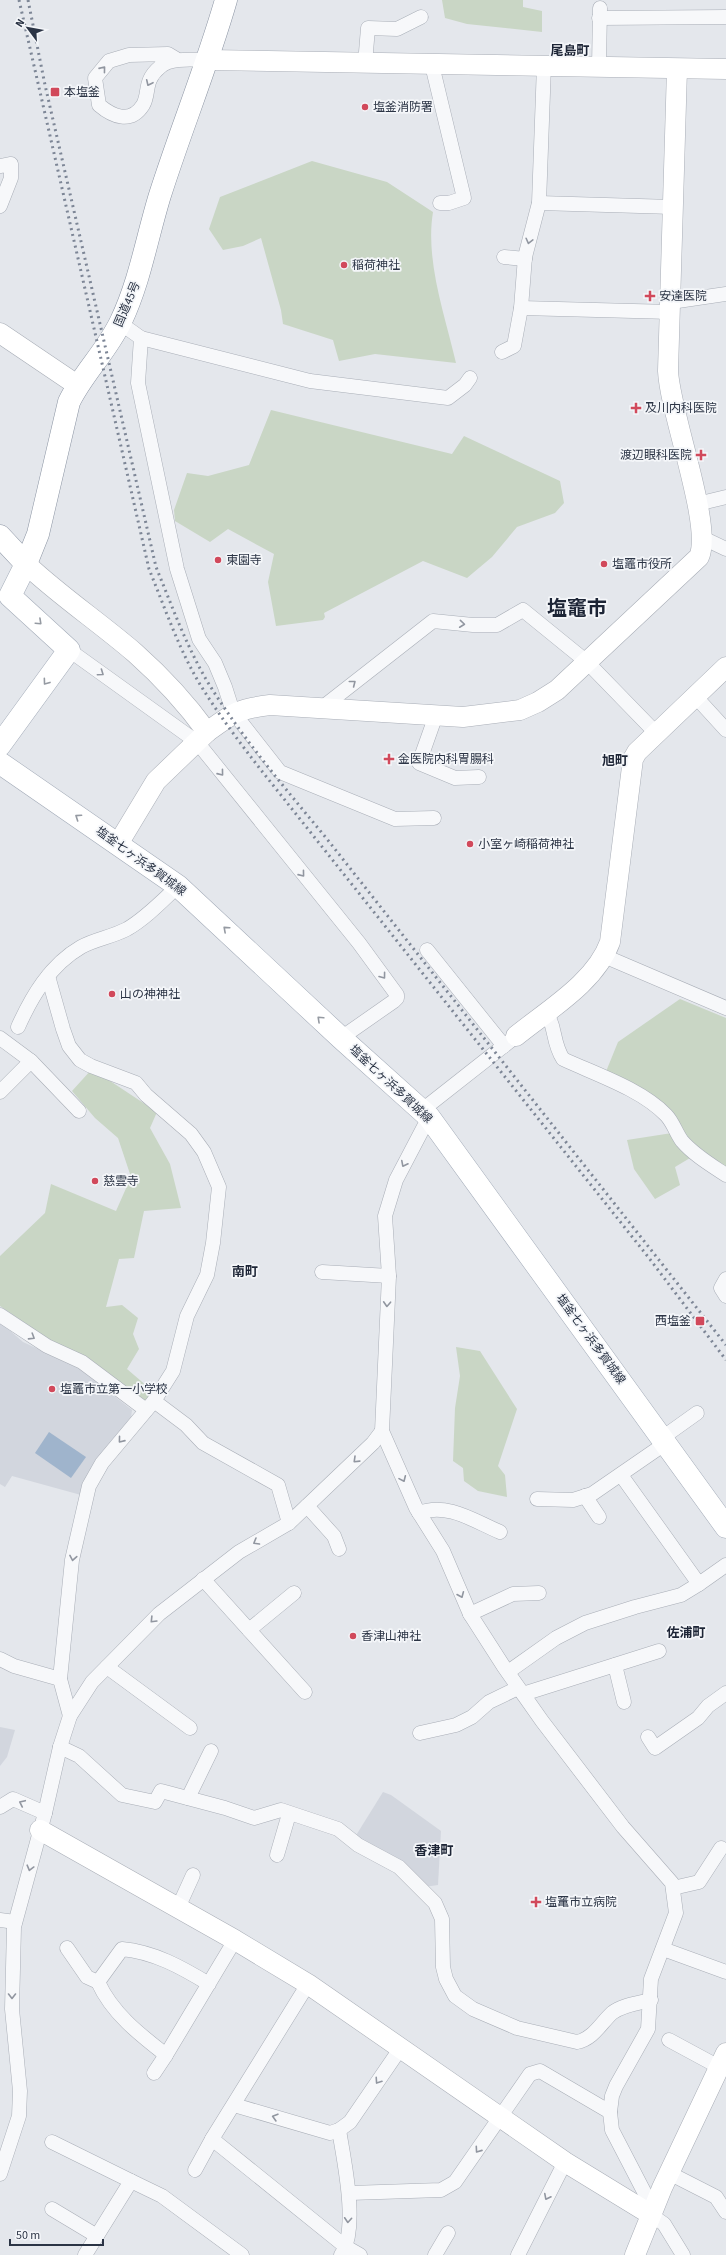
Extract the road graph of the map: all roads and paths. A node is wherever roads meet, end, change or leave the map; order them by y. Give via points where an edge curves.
1 (226, 0) edge
2 (421, 17) dead end
3 (726, 17) edge
4 (178, 60) junction
5 (208, 60) junction
6 (365, 64) junction
7 (432, 65) junction
8 (544, 65) junction
9 (599, 67) junction
10 (677, 69) junction
11 (726, 69) edge
12 (5, 165) edge
13 (440, 203) dead end
14 (539, 203) junction
15 (0, 206) edge
16 (673, 208) junction
17 (504, 257) dead end
18 (525, 259) junction
19 (726, 294) edge
20 (671, 307) junction
21 (521, 308) junction
22 (120, 323) junction
23 (0, 333) edge
24 (141, 338) junction
25 (502, 352) dead end
26 (470, 378) dead end
27 (77, 385) junction
28 (726, 497) edge
29 (697, 504) junction
30 (0, 536) edge
31 (703, 538) junction
32 (726, 549) edge
33 (26, 564) junction
34 (5, 592) edge
35 (69, 650) junction
36 (587, 662) junction
37 (726, 667) edge
38 (695, 696) junction
39 (323, 707) junction
40 (233, 712) junction
41 (436, 715) junction
42 (726, 730) edge
43 (656, 733) junction
44 (202, 737) junction
45 (0, 745) edge
46 (0, 763) edge
47 (480, 777) dead end
48 (434, 818) dead end
49 (118, 844) junction
50 (178, 886) junction
51 (427, 950) dead end
52 (604, 956) junction
53 (48, 976) junction
54 (725, 1006) edge
55 (546, 1012) junction
56 (18, 1027) dead end
57 (0, 1038) edge
58 (341, 1038) junction
59 (510, 1041) junction
60 (31, 1061) junction
61 (0, 1092) edge
62 (79, 1111) dead end
63 (424, 1119) junction
64 (726, 1175) edge
65 (322, 1272) dead end
66 (389, 1276) junction
67 (726, 1279) edge
68 (726, 1296) edge
69 (0, 1315) edge
70 (150, 1406) junction
71 (697, 1413) dead end
72 (382, 1430) junction
73 (664, 1440) junction
74 (621, 1475) junction
75 (585, 1496) junction
76 (537, 1499) dead end
77 (307, 1506) junction
78 (419, 1514) junction
79 (599, 1517) dead end
80 (289, 1523) junction
81 (726, 1527) edge
82 (500, 1532) dead end
83 (339, 1549) dead end
84 (726, 1565) edge
85 (203, 1579) junction
86 (699, 1584) junction
87 (294, 1593) dead end
88 (539, 1593) dead end
89 (470, 1614) junction
90 (248, 1630) junction
91 (659, 1651) dead end
92 (0, 1659) edge
93 (615, 1665) junction
94 (107, 1666) junction
95 (508, 1672) junction
96 (60, 1680) junction
97 (521, 1691) junction
98 (305, 1692) dead end
99 (726, 1693) edge
100 (624, 1702) dead end
101 (70, 1716) junction
102 (190, 1728) dead end
103 (420, 1733) dead end
104 (648, 1737) dead end
105 (60, 1747) junction
106 (210, 1751) dead end
107 (188, 1798) junction
108 (0, 1807) edge
109 (289, 1814) junction
110 (43, 1822) junction
111 (721, 1848) dead end
112 (277, 1855) dead end
113 (193, 1875) dead end
114 (672, 1888) junction
115 (178, 1908) junction
116 (0, 1920) edge
117 (15, 1922) junction
118 (235, 1940) junction
119 (67, 1948) dead end
120 (663, 1949) junction
121 (726, 1972) edge
122 (98, 1982) junction
123 (209, 1984) junction
124 (308, 1984) junction
125 (651, 2000) junction
126 (7, 2024) edge
127 (669, 2040) dead end
128 (400, 2049) junction
129 (166, 2055) junction
130 (723, 2060) edge
131 (154, 2073) dead end
132 (234, 2105) junction
133 (610, 2112) junction
134 (500, 2118) junction
135 (339, 2130) junction
136 (6, 2138) edge
137 (212, 2139) junction
138 (52, 2142) dead end
139 (565, 2162) junction
140 (195, 2170) dead end
141 (669, 2173) junction
142 (0, 2174) edge
143 (131, 2181) junction
144 (350, 2193) junction
145 (52, 2209) dead end
146 (652, 2212) junction
147 (726, 2212) edge
148 (448, 2233) dead end
149 (96, 2236) junction
150 (344, 2251) edge
151 (85, 2255) edge
152 (242, 2255) edge
153 (360, 2255) edge
154 (435, 2255) edge
155 (518, 2255) edge
156 (635, 2255) edge
157 (683, 2255) edge

1 - 5 main road, 国道45号
2 - 6 street via 397,29 368,28
3 - 9 street via 600,13
4 -> 4 street via 161,66 151,76 146,86 144,104 134,115 122,118 108,113 99,105 95,78 109,61 129,55 168,54
4 - 5 street
5 - 6 street
5 - 22 main road, 国道45号 via 160,195 139,276
6 - 7 street
7 - 8 street
7 - 13 street via 464,198
8 - 9 street
8 - 14 street
9 - 10 street
10 - 11 street
10 - 16 street
12 - 15 street via 11,178
14 - 16 street
14 -> 18 street
16 - 20 street
17 - 18 street
18 - 21 street
19 - 20 street
20 - 21 street
20 - 29 street via 668,371 670,397
21 - 25 street via 514,346
22 - 24 street
22 - 27 main road, 国道45号
23 - 27 street
24 - 26 street via 312,382 448,398
24 - 40 street via 138,383 177,569 199,639 215,663
27 - 33 main road, 国道45号 via 69,402 38,534
28 - 29 street
29 - 31 street
30 - 33 main road
31 - 32 street
31 - 36 street via 702,551 693,563
33 - 34 main road
33 - 44 street via 135,653 172,688
34 -> 35 main road
35 -> 44 street
35 -> 45 main road
39 -> 36 street via 433,621 497,625 523,610
36 - 41 street via 557,690 520,710 496,715 463,717
36 - 43 street
37 - 38 street
38 - 42 street
38 - 43 street
39 - 40 street via 270,705
39 - 41 street
40 - 44 street
40 - 48 street via 280,772 395,820
41 - 47 street via 419,763 455,778
43 - 52 street via 633,759 610,942
44 - 49 street via 156,781
44 -> 58 street via 397,995 394,1001
49 -> 46 main road, 塩釜七ヶ浜多賀城線
49 - 50 main road, 塩釜七ヶ浜多賀城線
50 - 53 street via 127,929 82,946 56,966
58 -> 50 main road, 塩釜七ヶ浜多賀城線
51 - 59 street
52 - 54 street
52 - 55 street via 589,977
53 - 56 street via 31,999
53 - 70 street via 67,1040 80,1060 136,1083 191,1134 204,1152 219,1187 207,1275 187,1316 173,1371
55 - 59 street
55 - 64 street via 551,1019 556,1048 563,1059 652,1103 667,1115 682,1141
57 - 60 street
58 - 63 main road, 塩釜七ヶ浜多賀城線
59 - 63 street
60 - 61 street
60 - 62 street
63 -> 66 street via 396,1180 385,1216
63 - 73 main road, 塩釜七ヶ浜多賀城線
65 - 66 street
66 -> 72 street
67 - 68 street via 721,1288
69 -> 70 street via 47,1346 82,1362
70 - 80 street via 186,1425 203,1443 278,1485
70 -> 96 street via 102,1464 89,1486 72,1560
71 - 73 street
72 -> 77 street via 373,1443
72 -> 78 street
73 - 74 street
73 - 81 main road, 塩釜七ヶ浜多賀城線
74 - 75 street
74 - 86 street
75 - 76 street via 573,1500
75 - 79 street
77 - 80 street
77 - 83 street via 334,1536
78 - 82 street via 429,1509 462,1514
78 -> 89 street via 443,1551
80 -> 85 street via 239,1552
84 - 86 street
85 - 90 street
85 -> 94 street via 158,1614
86 - 95 street via 681,1595 635,1606 585,1623 556,1638
87 - 90 street
88 - 89 street via 513,1594
89 - 95 street
90 - 98 street
91 - 93 street
92 - 96 street
93 - 97 street
93 - 100 street
94 - 101 street via 92,1682
94 - 102 street
95 - 97 street
96 - 101 street
97 - 103 street via 489,1702 472,1717 456,1725
97 - 114 street via 623,1827 672,1883
99 - 104 street via 708,1706 698,1718 656,1748
101 - 105 street
105 - 107 street via 79,1756 122,1795 129,1798 155,1802 161,1791
105 - 110 street
106 - 107 street
107 - 109 street via 254,1818 281,1810
110 -> 108 street via 13,1798
109 - 112 street
109 - 125 street via 313,1819 338,1829 358,1845 399,1867 435,1903 442,1920 446,1979 455,1996 473,2009 517,2028 577,2042 585,2041 613,2012
110 - 115 street
110 -> 117 street
111 - 114 street via 699,1882
113 - 115 street
114 - 120 street via 676,1913
115 - 118 street
116 - 117 street
117 -> 126 street
118 - 123 street
118 - 124 street
119 - 122 street via 87,1977
120 - 121 street
120 - 125 street via 651,1979
122 - 123 street via 122,1949 139,1950 176,1964
122 - 129 street via 105,1997 133,2030
123 - 129 street
124 - 128 street
124 - 132 street
125 - 133 street via 648,2029 616,2086
126 - 136 street via 20,2091 19,2116
127 - 130 street
128 - 134 street
128 -> 135 street via 350,2122
129 - 131 street
130 - 141 street
135 -> 132 street via 330,2133
132 - 137 street
133 - 134 street via 540,2071 530,2074
133 - 146 street via 612,2130
134 - 139 street
134 -> 144 street via 455,2182 441,2190
135 - 144 street
136 - 142 street
137 - 140 street
137 - 150 street
138 - 143 street
139 - 146 street
139 -> 155 street
141 - 146 street
141 - 147 street via 716,2197
143 - 149 street
143 - 152 street via 162,2196
144 -> 150 street
145 - 149 street
146 - 156 street
146 - 157 street via 664,2224
148 - 154 street
149 - 151 street
150 - 153 street

